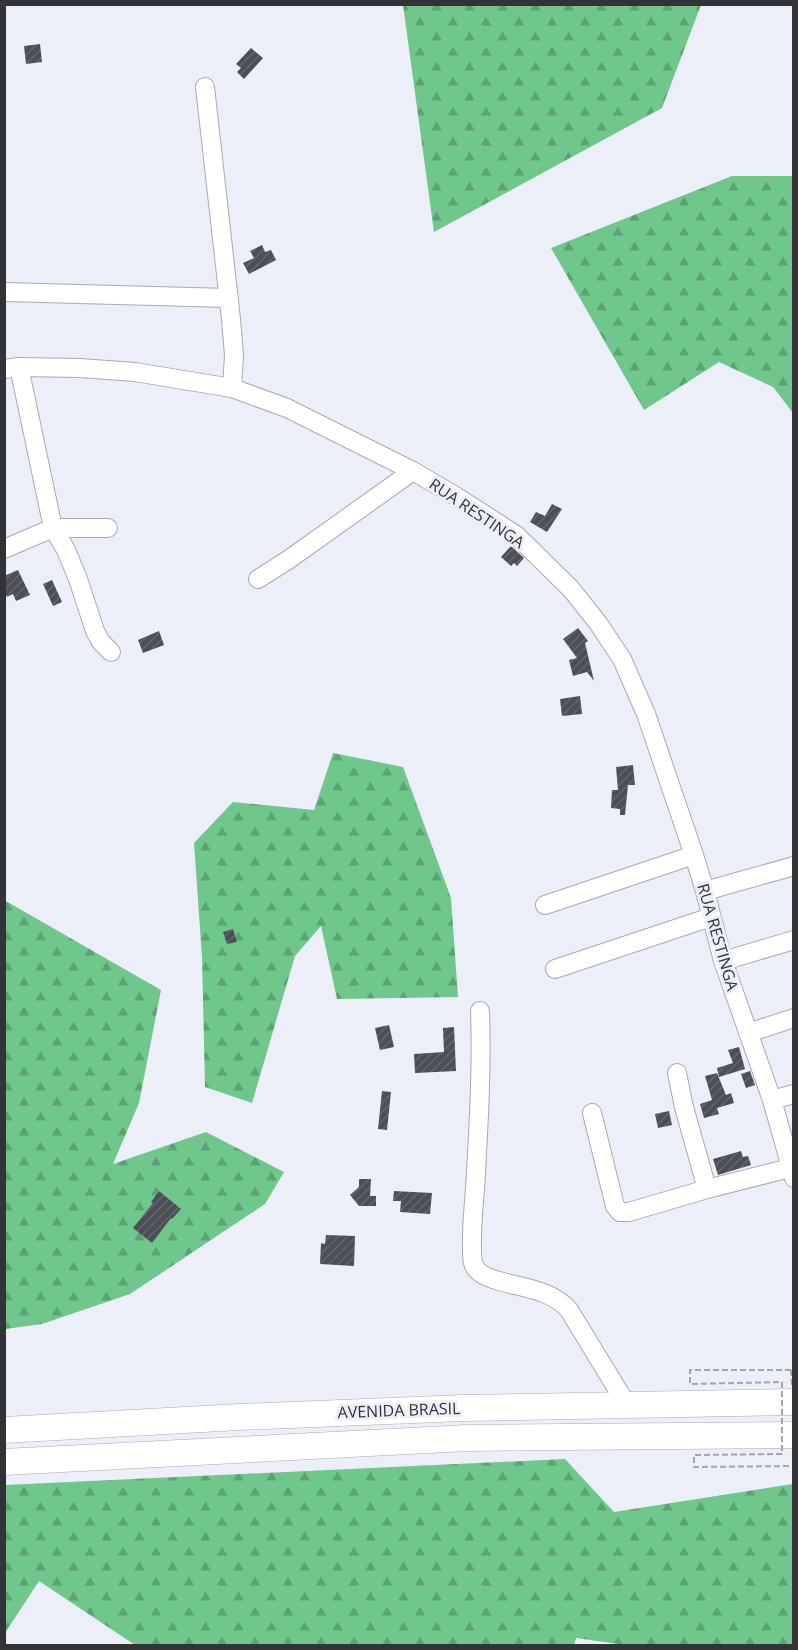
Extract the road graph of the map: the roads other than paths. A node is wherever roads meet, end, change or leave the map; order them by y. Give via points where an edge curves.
1 (205, 87) dead end
2 (4, 292) edge
3 (229, 298) junction
4 (12, 368) edge
5 (232, 388) junction
6 (413, 471) junction
7 (53, 528) junction
8 (108, 528) dead end
9 (4, 549) edge
10 (258, 579) dead end
11 (111, 652) dead end
12 (694, 855) junction
13 (794, 866) edge
14 (705, 891) junction
15 (545, 905) dead end
16 (711, 917) junction
17 (794, 940) edge
18 (723, 961) junction
19 (555, 969) dead end
20 (480, 1011) dead end
21 (794, 1018) edge
22 (748, 1033) junction
23 (676, 1072) dead end
24 (794, 1094) edge
25 (772, 1101) junction
26 (592, 1113) dead end
27 (787, 1135) edge
28 (792, 1173) edge
29 (707, 1189) junction
30 (794, 1402) edge
31 (627, 1405) junction
32 (4, 1431) edge
33 (794, 1435) edge
34 (4, 1462) edge

1 - 3 street
2 - 3 street
3 - 5 street via 234,355
4 - 5 street, RUA RESTINGA via 135,372
4 - 7 street
5 - 6 street, RUA RESTINGA via 287,408
6 - 10 street
6 - 12 street, RUA RESTINGA via 516,535 571,588 598,623 622,659 646,714
7 - 8 street
7 - 9 street
7 - 11 street via 75,571 95,631
12 - 14 street, RUA RESTINGA
12 - 15 street
13 - 14 street
14 - 16 street, RUA RESTINGA
16 - 18 street, RUA RESTINGA
16 - 19 street
17 - 18 street
18 - 22 street, RUA RESTINGA
20 - 31 street via 472,1216 474,1267 494,1279 546,1293 564,1304
21 - 22 street
22 - 25 street, RUA RESTINGA
23 - 29 street
24 - 25 street
25 - 27 street, RUA RESTINGA
26 - 29 street via 617,1210 629,1212
27 - 28 street, RUA RESTINGA
28 - 29 street
30 - 31 highway, AVENIDA BRASIL
31 - 32 highway, AVENIDA BRASIL via 463,1408
33 - 34 highway, AVENIDA BRASIL via 467,1438

